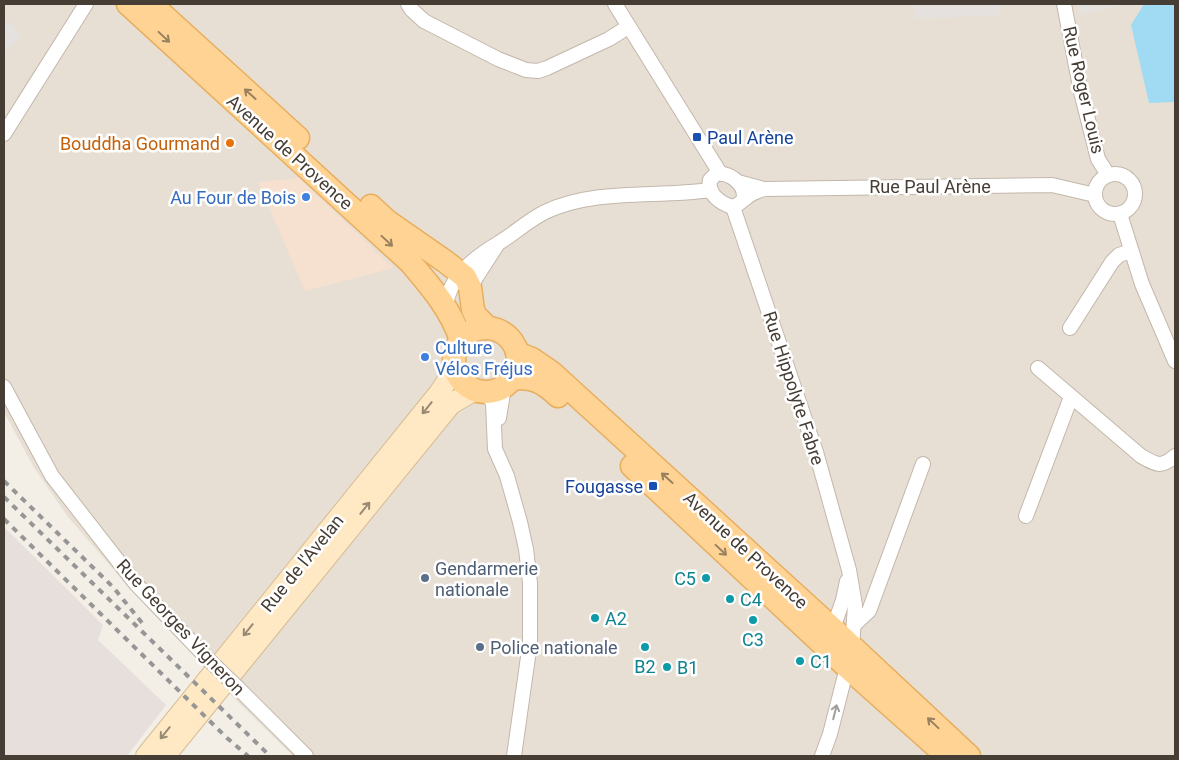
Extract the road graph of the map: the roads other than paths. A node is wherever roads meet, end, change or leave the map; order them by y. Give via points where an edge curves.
1 (86, 4) edge
2 (128, 4) edge
3 (151, 4) edge
4 (408, 4) edge
5 (615, 4) edge
6 (1064, 4) edge
7 (628, 27) junction
8 (4, 134) edge
9 (720, 173) junction
10 (1108, 175) junction
11 (738, 182) junction
12 (764, 189) junction
13 (710, 190) junction
14 (1095, 194) junction
15 (744, 198) junction
16 (733, 207) junction
17 (1120, 214) junction
18 (497, 244) junction
19 (1131, 252) junction
20 (459, 274) junction
21 (446, 306) junction
22 (488, 328) junction
23 (1070, 328) dead end
24 (462, 340) junction
25 (517, 353) junction
26 (1175, 361) edge
27 (1038, 368) dead end
28 (455, 369) junction
29 (4, 387) edge
30 (494, 387) junction
31 (1071, 397) junction
32 (1175, 456) edge
33 (922, 464) dead end
34 (1026, 516) dead end
35 (849, 570) junction
36 (838, 633) junction
37 (849, 657) junction
38 (146, 756) edge
39 (164, 756) edge
40 (306, 756) edge
41 (514, 756) edge
42 (822, 756) edge
43 (947, 756) edge
44 (969, 756) edge

1 - 8 street
2 -> 21 main road, Avenue de Provence via 410,262
20 -> 3 main road, Avenue de Provence via 386,221
4 - 7 street via 424,20 526,70 547,68
5 - 7 street
6 - 10 street, Rue Roger Louis via 1081,92 1098,158
7 - 9 street
9 - 11 street
9 - 13 street via 710,180
10 - 14 street via 1096,186
10 - 17 street via 1127,177 1136,193 1135,200
11 - 12 street, Rue Paul Arène
11 - 15 street via 745,193
12 - 14 street, Rue Paul Arène via 1052,185
12 - 15 street, Rue Paul Arène
13 - 16 street via 720,201
13 - 18 street via 577,201 544,212
14 - 17 street via 1103,210
15 - 16 street
16 - 35 street, Rue Hippolyte Fabre via 816,452
17 - 19 street
18 - 20 street
18 - 20 street via 491,256
19 - 23 street via 1119,255 1112,262
19 - 26 street
20 - 21 street via 447,296
20 - 22 main road via 476,316
21 - 24 main road, Avenue de Provence
22 - 24 main road via 474,331
22 - 25 main road via 512,340
24 - 28 main road via 455,354
25 - 30 main road via 516,371
36 -> 25 main road, Avenue de Provence via 551,372
27 - 31 street
28 - 30 main road via 463,382
28 -> 38 main road, Rue de l'Avelan
29 - 40 street, Rue Georges Vigneron, bridge via 52,476 136,584
30 -> 36 main road, Avenue de Provence via 533,379 546,385
39 -> 30 main road, Rue de l'Avelan via 451,404
30 - 41 street via 495,449 507,476 520,522 530,582 530,643
31 - 32 street via 1156,465
31 - 34 street
33 - 36 street via 869,610
35 - 36 street, Rue Hippolyte Fabre
35 - 36 street, Rue Hippolyte Fabre via 855,605
36 - 37 main road, Avenue de Provence
36 - 37 street, Rue Hippolyte Fabre
42 -> 37 street, Rue Hippolyte Fabre
37 - 43 main road, Avenue de Provence
44 -> 37 main road, Avenue de Provence

